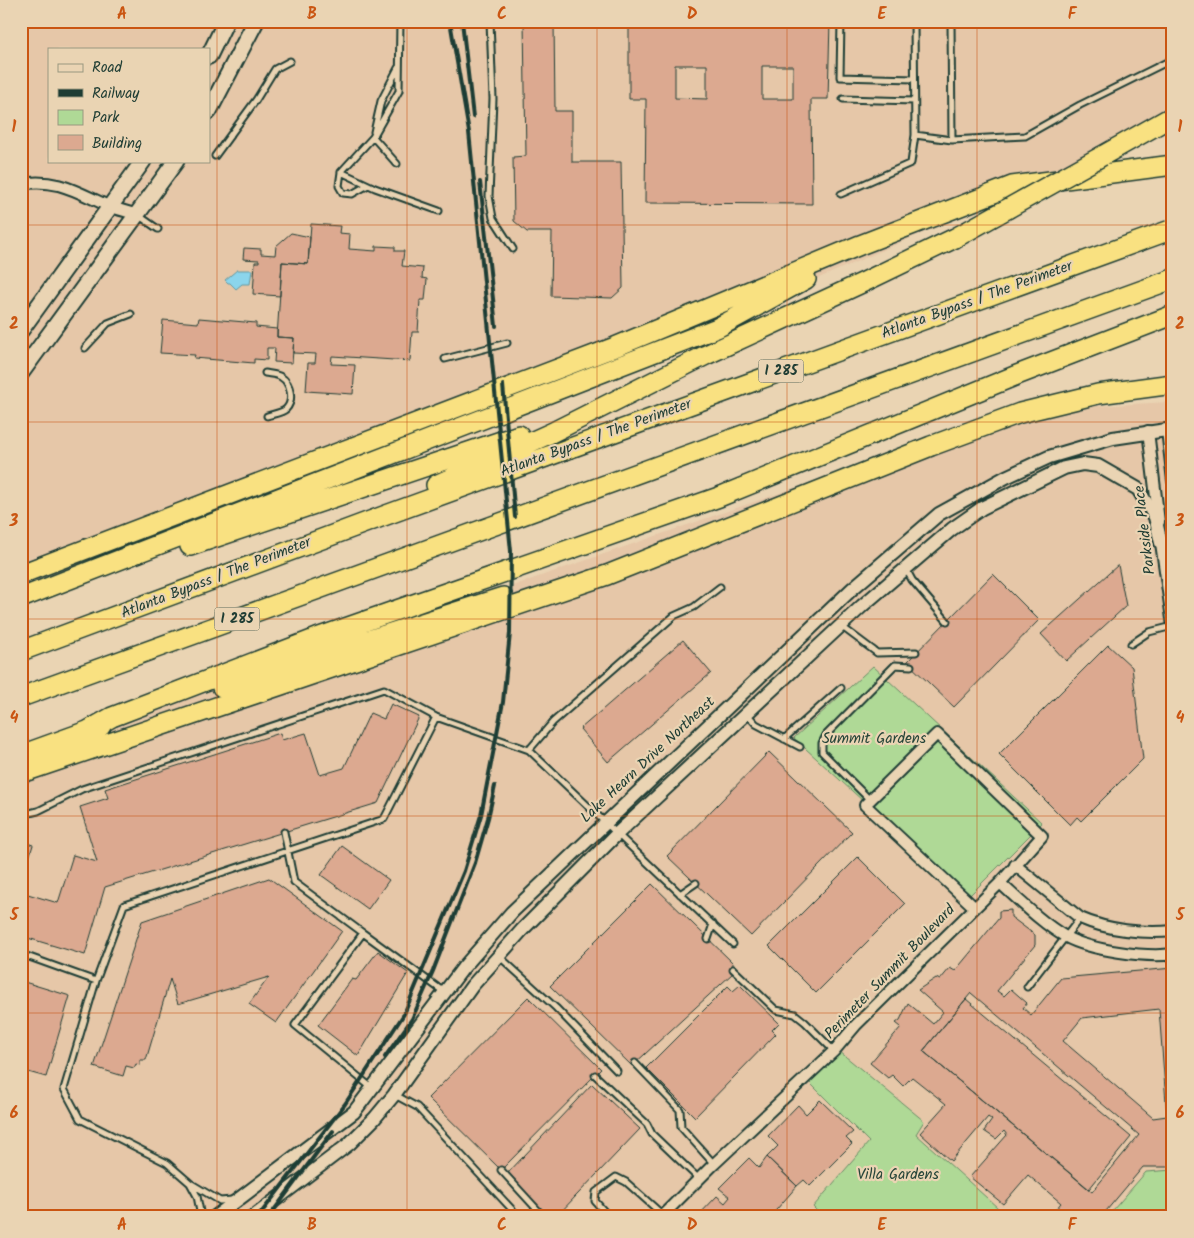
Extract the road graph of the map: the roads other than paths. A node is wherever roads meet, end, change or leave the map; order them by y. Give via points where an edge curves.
1 (226, 21) edge
2 (256, 21) edge
3 (400, 21) edge
4 (490, 21) edge
5 (841, 21) edge
6 (914, 21) edge
7 (951, 21) edge
8 (210, 54) edge
9 (1173, 59) edge
10 (290, 61) dead end
11 (399, 66) junction
12 (914, 79) junction
13 (843, 99) dead end
14 (914, 101) junction
15 (210, 109) edge
16 (1173, 116) edge
17 (915, 135) junction
18 (373, 137) junction
19 (952, 140) junction
20 (215, 156) dead end
21 (142, 162) edge
22 (175, 162) edge
23 (397, 164) dead end
24 (1173, 164) edge
25 (341, 172) junction
26 (21, 184) edge
27 (368, 185) junction
28 (841, 194) dead end
29 (111, 207) junction
30 (439, 211) dead end
31 (138, 215) junction
32 (158, 229) dead end
33 (1173, 229) edge
34 (860, 245) junction
35 (513, 249) dead end
36 (1173, 279) edge
37 (131, 314) dead end
38 (1173, 315) edge
39 (21, 330) edge
40 (507, 343) dead end
41 (85, 348) dead end
42 (445, 359) dead end
43 (21, 373) edge
44 (265, 373) dead end
45 (1173, 384) edge
46 (601, 408) junction
47 (267, 416) dead end
48 (1170, 429) edge
49 (1148, 431) junction
50 (1173, 481) edge
51 (766, 513) junction
52 (389, 514) junction
53 (1161, 543) junction
54 (905, 569) junction
55 (21, 574) edge
56 (84, 575) junction
57 (720, 587) dead end
58 (21, 598) edge
59 (947, 621) dead end
60 (841, 626) junction
61 (1173, 626) edge
62 (1131, 644) dead end
63 (21, 652) edge
64 (916, 652) dead end
65 (911, 666) dead end
66 (840, 688) dead end
67 (21, 697) edge
68 (746, 714) junction
69 (436, 717) junction
70 (89, 730) junction
71 (784, 739) junction
72 (800, 747) dead end
73 (529, 750) junction
74 (21, 755) edge
75 (21, 773) edge
76 (870, 801) junction
77 (21, 816) edge
78 (605, 823) junction
79 (284, 832) dead end
80 (618, 833) junction
81 (289, 851) junction
82 (1016, 865) junction
83 (696, 883) dead end
84 (1000, 883) junction
85 (680, 894) junction
86 (974, 907) junction
87 (1080, 918) junction
88 (713, 924) junction
89 (1173, 930) edge
90 (362, 933) junction
91 (1067, 937) junction
92 (708, 939) dead end
93 (733, 944) dead end
94 (21, 954) edge
95 (1173, 954) edge
96 (500, 957) junction
97 (733, 970) dead end
98 (96, 981) junction
99 (1027, 987) dead end
100 (444, 992) junction
101 (834, 1051) junction
102 (635, 1063) dead end
103 (618, 1071) dead end
104 (595, 1075) dead end
105 (372, 1088) junction
106 (394, 1095) junction
107 (714, 1164) junction
108 (501, 1170) dead end
109 (699, 1179) junction
110 (190, 1183) junction
111 (238, 1199) junction
112 (662, 1216) edge
113 (201, 1217) edge
114 (215, 1217) edge
115 (253, 1217) edge
116 (519, 1217) edge
117 (544, 1217) edge
118 (609, 1217) edge

1 - 8 main road
2 - 15 main road
3 - 11 lane
4 - 35 lane via 493,99 490,196 494,218
5 - 12 lane via 840,76
6 - 12 lane
7 - 19 lane
9 - 19 lane via 1025,136
10 - 20 lane via 275,69
11 - 18 lane via 381,101
11 - 18 lane via 399,90
12 - 14 lane
13 - 14 lane
14 - 17 lane
16 - 46 highway, bridge via 955,238
17 - 19 lane
17 - 28 lane via 911,163 906,167
18 - 23 lane
18 - 25 lane
21 - 29 main road
22 - 31 main road
24 - 34 highway via 1012,186
25 - 27 lane
25 - 27 lane via 339,186 343,193 356,193
26 - 29 street via 59,184
27 - 30 lane
29 - 31 street
29 - 39 main road
31 - 32 lane
31 - 43 main road
33 - 52 highway, Atlanta Bypass / The Perimeter / I 285
34 - 55 highway via 614,347
34 - 56 highway via 717,328
36 - 67 highway, I 285
37 - 41 lane via 108,323
38 - 70 highway via 719,496 317,638 112,717
40 - 42 lane
44 - 47 lane via 282,377 291,394 285,411
45 - 51 highway via 1098,394 1020,413
46 - 52 highway via 416,494
46 - 56 highway via 135,565
48 - 49 street, Lake Hearn Drive Northeast
48 - 50 street
49 - 53 street, Parkside Place
49 - 78 street, Lake Hearn Drive Northeast via 1050,457 939,514 852,589
51 - 70 highway
51 - 75 highway via 598,578
52 - 63 highway, Atlanta Bypass / The Perimeter / I 285
53 - 54 street via 1155,518 1138,489 1096,465 1084,464 1064,468 982,508
53 - 61 street, Parkside Place
54 - 59 lane
54 - 60 street
56 - 58 highway
57 - 73 lane via 694,607 674,616 554,722
60 - 64 lane via 877,653
60 - 68 street
61 - 62 lane via 1149,632
65 - 76 lane via 895,665 826,735 822,743 822,752
66 - 71 lane
68 - 71 lane via 756,724
68 - 80 street
69 - 73 lane
69 - 77 lane via 384,689 82,789
69 - 81 lane via 384,819
70 - 74 highway
71 - 72 lane
73 - 78 lane
76 - 82 street, Perimeter Summit Boulevard via 937,734 1042,836
76 - 86 street via 866,805
78 - 80 lane
78 - 100 street, Lake Hearn Drive Northeast via 512,912
79 - 81 lane
80 - 85 lane
80 - 96 street via 522,930
81 - 90 lane via 294,882
81 - 98 lane via 124,906
82 - 84 street, Perimeter Summit Boulevard
82 - 87 street
83 - 85 lane
84 - 86 street, Perimeter Summit Boulevard
84 - 91 street
85 - 88 lane
86 - 101 street, Perimeter Summit Boulevard
87 - 89 street via 1092,924 1124,929
87 - 91 lane
88 - 92 lane
88 - 93 lane
90 - 100 lane
90 - 105 lane via 295,1025
91 - 95 street via 1133,953
91 - 99 lane
94 - 98 lane
96 - 103 lane
96 - 106 street via 472,986
97 - 101 lane via 776,1010 795,1014 805,1022
98 - 110 lane via 64,1089 80,1120 167,1163
100 - 105 street, Lake Hearn Drive Northeast
101 - 107 street, Perimeter Summit Boulevard
102 - 107 lane via 680,1110 681,1127
104 - 109 lane
105 - 111 street, Lake Hearn Drive Northeast via 354,1112
106 - 115 street via 350,1144
106 - 116 lane via 417,1106
107 - 109 street, Perimeter Summit Boulevard
108 - 117 lane
109 - 112 street, Perimeter Summit Boulevard
110 - 111 lane via 220,1201
110 - 113 lane via 197,1196
111 - 114 street, Lake Hearn Drive Northeast
112 - 118 lane via 626,1182 616,1177 596,1192 595,1201

